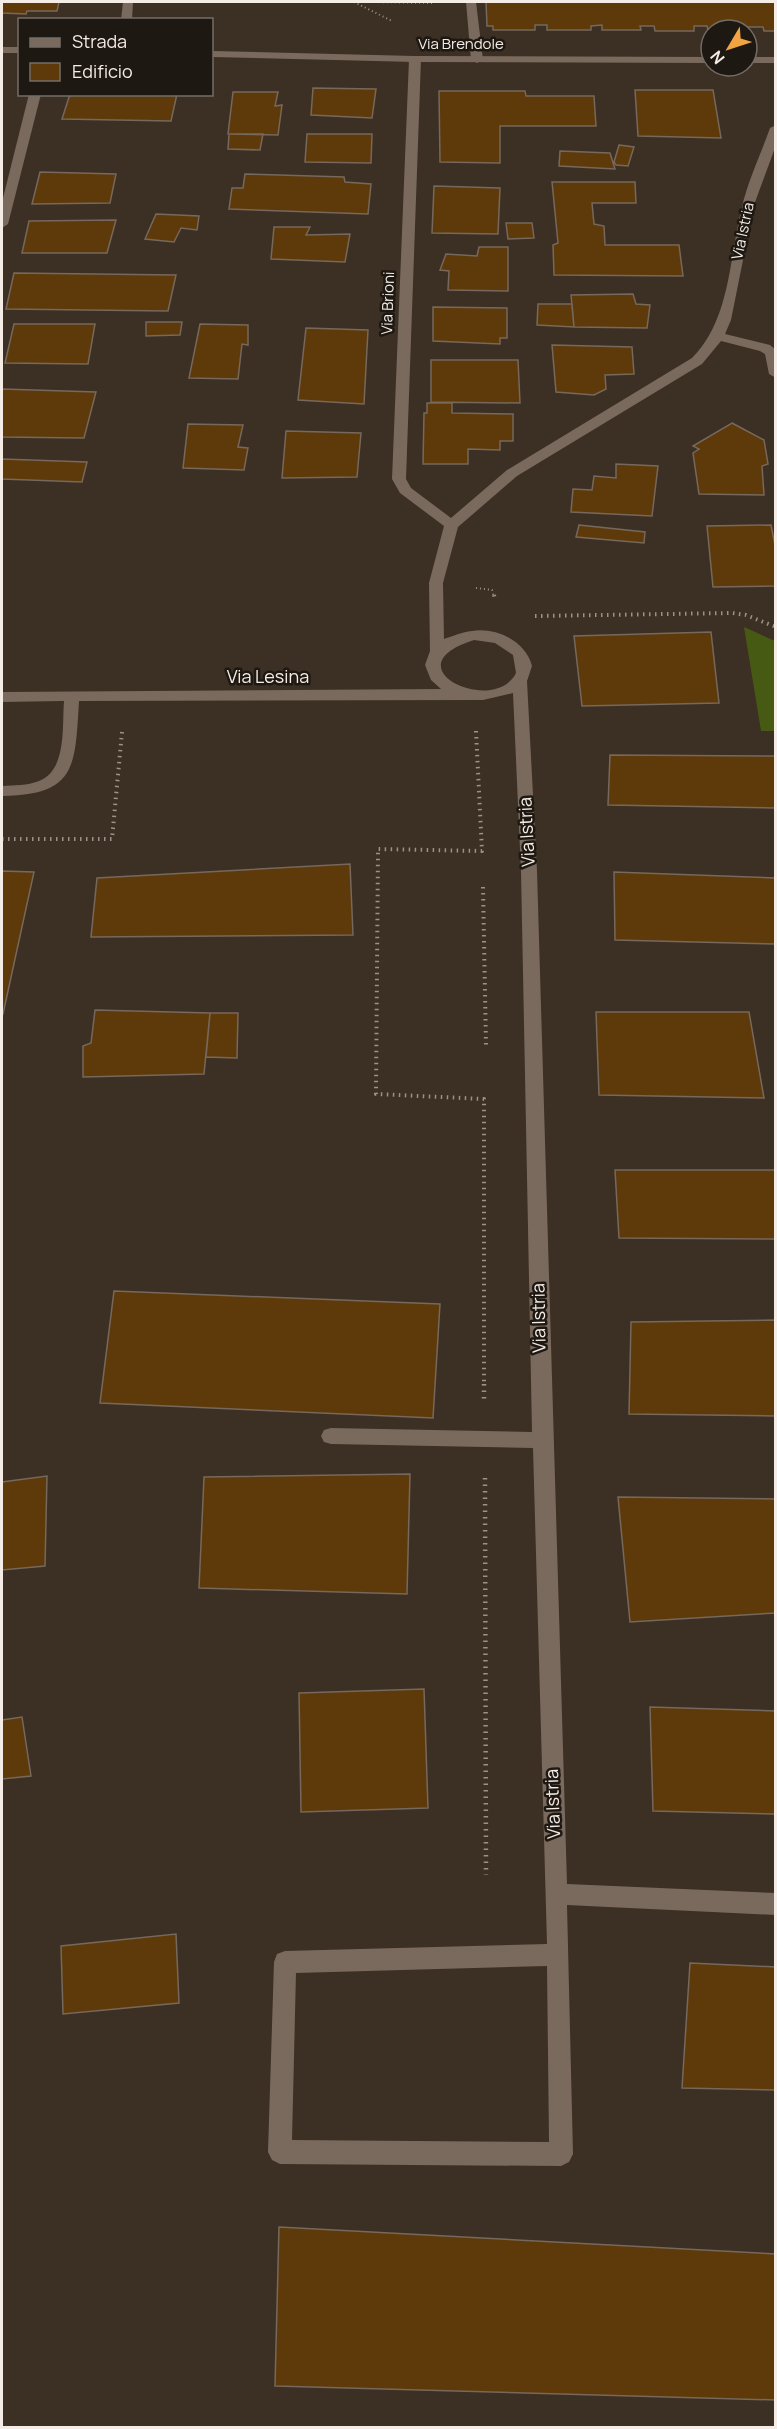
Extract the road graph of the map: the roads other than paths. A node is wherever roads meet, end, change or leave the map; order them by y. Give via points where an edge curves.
1 (128, 2) edge
2 (471, 2) edge
3 (126, 18) edge
4 (2, 50) edge
5 (18, 50) edge
6 (213, 54) edge
7 (415, 59) junction
8 (477, 60) junction
9 (699, 60) edge
10 (759, 60) edge
11 (776, 60) edge
12 (34, 96) edge
13 (776, 128) edge
14 (2, 224) edge
15 (718, 336) junction
16 (776, 374) edge
17 (451, 525) junction
18 (437, 650) junction
19 (520, 681) junction
20 (464, 694) junction
21 (2, 697) edge
22 (72, 697) junction
23 (2, 791) edge
24 (331, 1436) dead end
25 (542, 1440) junction
26 (556, 1894) junction
27 (776, 1904) edge
28 (558, 1955) junction

1 - 3 street
2 - 8 street
4 - 5 street
6 - 7 street, Via Brendole
7 - 8 street, Via Brendole
7 - 17 street, Via Brioni via 399,479 405,490
8 - 9 street, Via Brendole
10 - 11 street
12 - 14 street
13 - 15 street, Via Istria via 748,205 725,320
15 - 16 street via 764,347 771,353
15 - 17 street, Via Istria via 697,361 512,472
17 - 18 street via 436,583
18 - 19 street, Via Istria via 472,635 502,639 521,653 525,672
18 - 20 street via 432,670 438,681
19 - 20 street via 496,694
19 - 25 street, Via Istria via 529,871
20 - 22 street, Via Lesina
21 - 22 street, Via Lesina
22 - 23 street via 63,770 40,788
24 - 25 street
25 - 26 street, Via Istria
26 - 27 street
26 - 28 street, Via Istria
28 - 28 street, Via Istria via 561,2154 280,2152 285,1962

